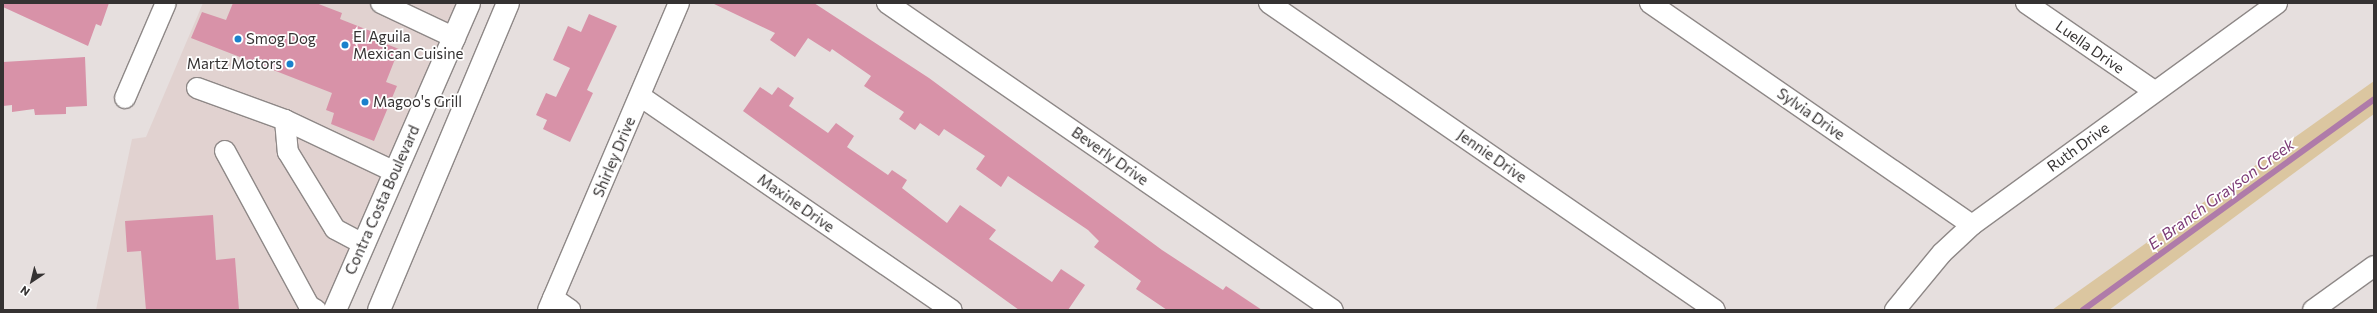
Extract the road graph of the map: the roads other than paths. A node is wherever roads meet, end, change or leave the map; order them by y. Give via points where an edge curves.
1 (166, 3) edge
2 (381, 3) edge
3 (469, 3) edge
4 (508, 3) edge
5 (679, 3) edge
6 (887, 3) edge
7 (1269, 3) edge
8 (1650, 3) edge
9 (2026, 3) edge
10 (2277, 3) edge
11 (455, 38) junction
12 (197, 88) dead end
13 (2154, 91) junction
14 (640, 96) junction
15 (125, 98) dead end
16 (285, 120) junction
17 (225, 151) dead end
18 (395, 172) junction
19 (1972, 225) junction
20 (363, 244) junction
21 (2374, 266) edge
22 (551, 304) edge
23 (316, 310) edge
24 (335, 310) edge
25 (379, 310) edge
26 (570, 310) edge
27 (951, 310) edge
28 (1333, 310) edge
29 (1715, 310) edge
30 (1895, 310) edge
31 (2313, 310) edge

1 - 15 street
2 - 11 street
3 - 11 main road, Contra Costa Boulevard
4 - 25 main road
5 - 14 street, Shirley Drive
6 - 28 street, Beverly Drive
7 - 29 street, Jennie Drive
8 - 19 street, Sylvia Drive
9 - 13 street, Luella Drive
10 - 13 street, Ruth Drive
11 - 18 main road, Contra Costa Boulevard
12 - 16 street
13 - 19 street, Ruth Drive
14 - 22 street, Shirley Drive
14 - 27 street, Maxine Drive
16 - 18 street
16 - 20 street via 288,152 335,230
17 - 23 street via 309,306
18 - 20 main road, Contra Costa Boulevard
19 - 30 street, Ruth Drive via 1942,253
20 - 24 main road, Contra Costa Boulevard
21 - 31 street
22 - 26 street

